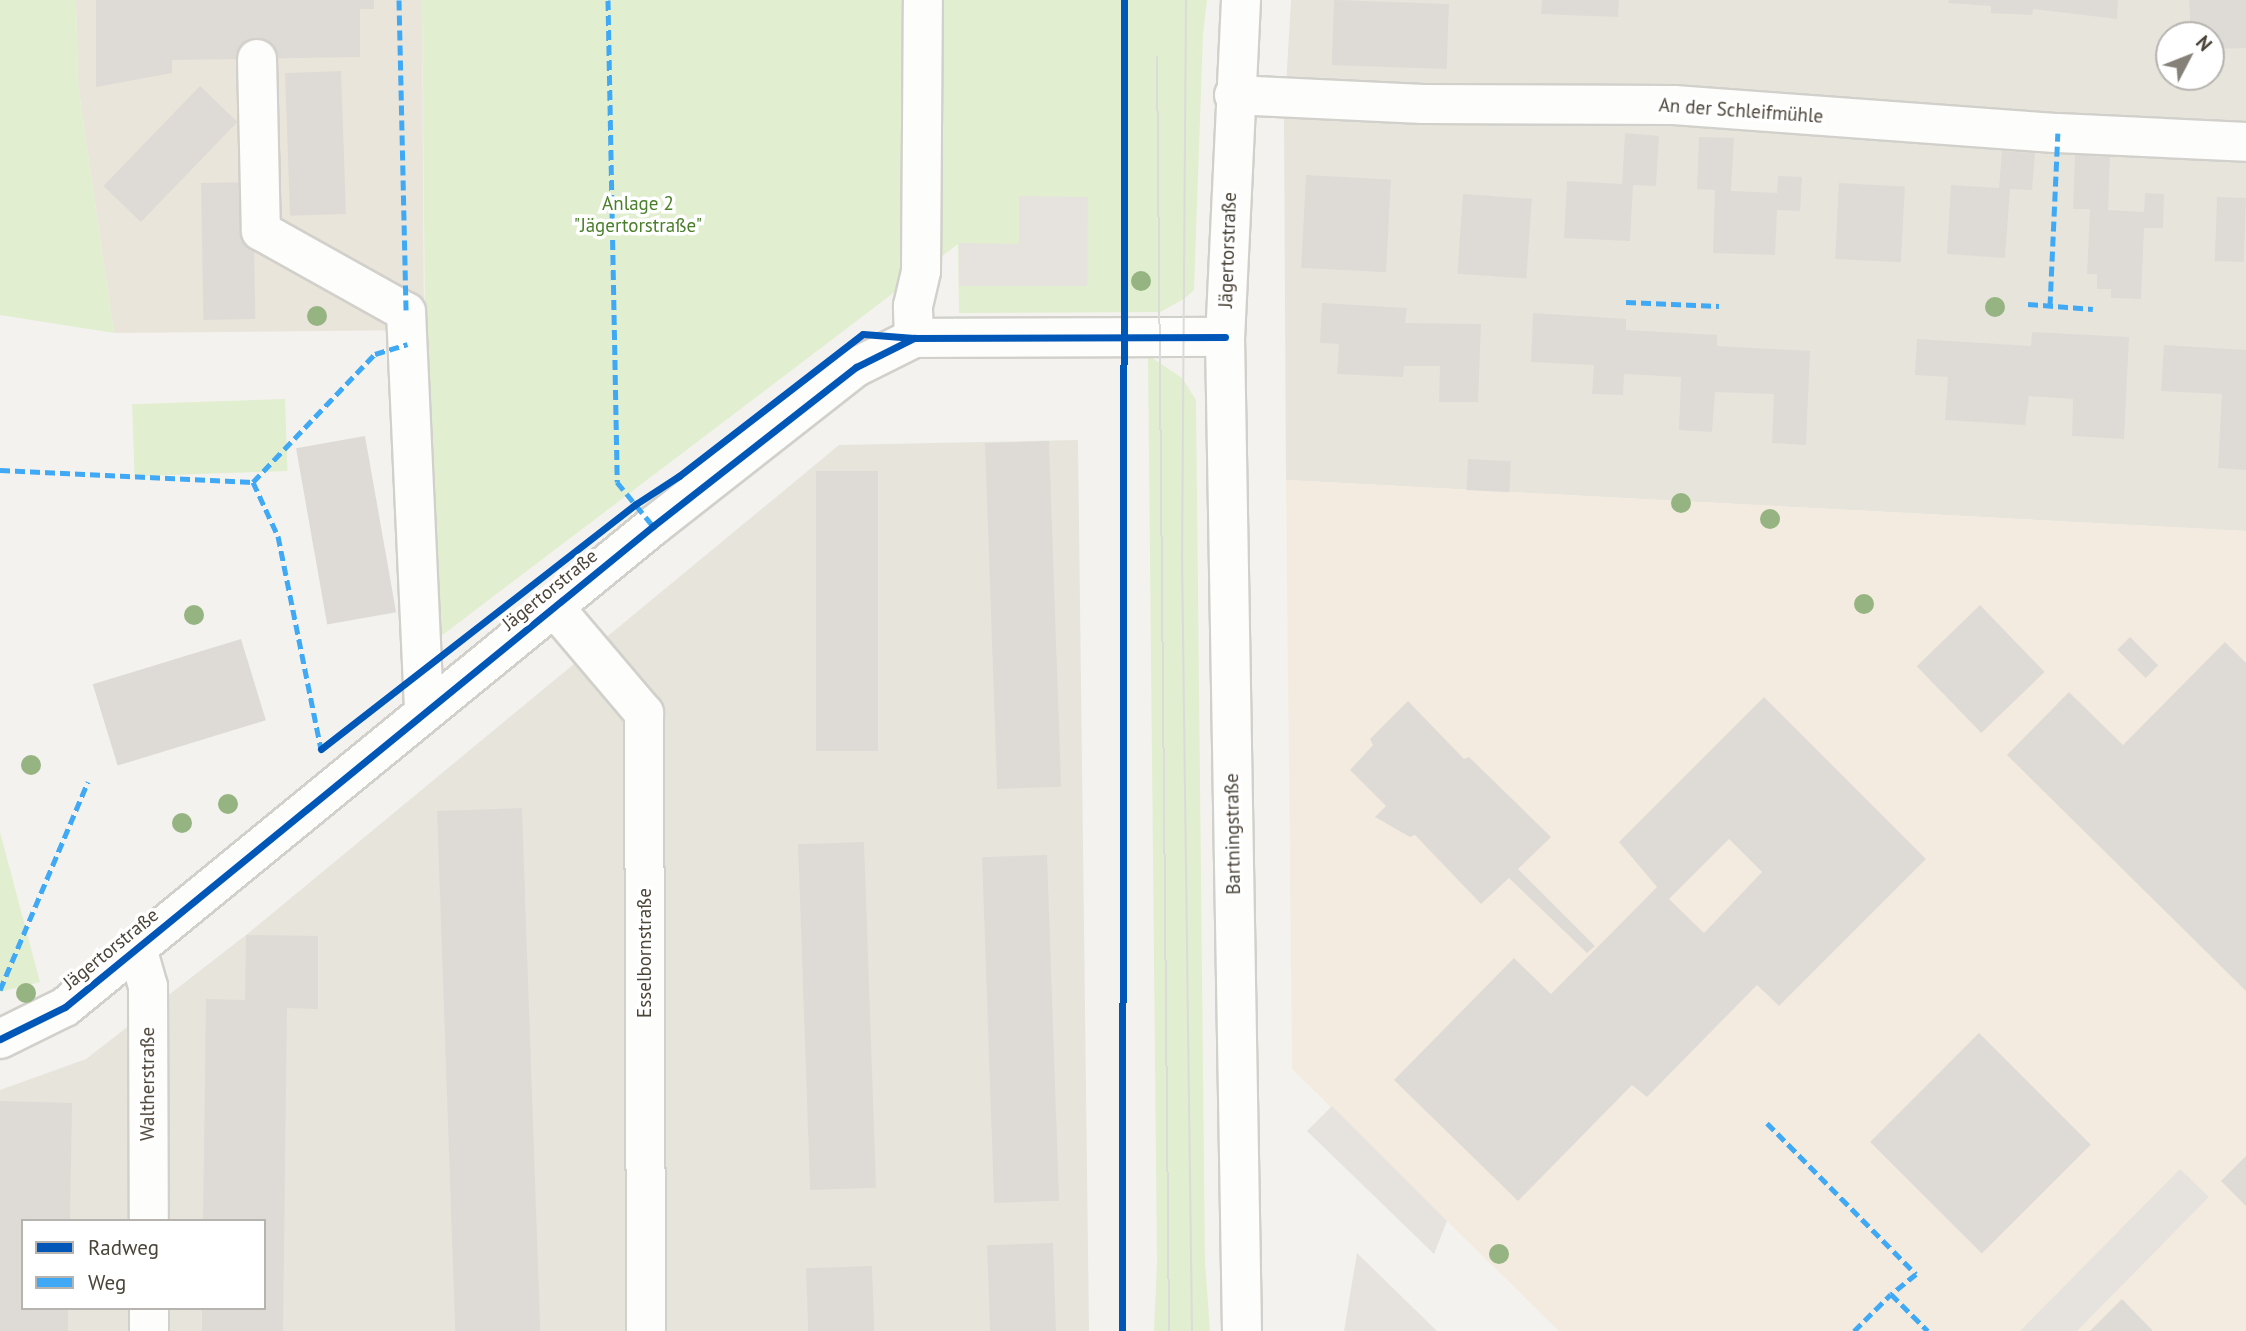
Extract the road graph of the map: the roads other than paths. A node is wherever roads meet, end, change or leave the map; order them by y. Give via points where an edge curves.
1 (923, 0) edge
2 (1241, 0) edge
3 (257, 59) dead end
4 (1234, 95) junction
5 (2246, 142) edge
6 (1225, 337) junction
7 (914, 338) junction
8 (554, 607) junction
9 (425, 712) junction
10 (137, 948) junction
11 (0, 1039) edge
12 (149, 1219) edge
13 (149, 1310) edge
14 (149, 1331) edge
15 (646, 1331) edge
16 (1242, 1331) edge

1 - 7 street via 920,271 913,306
2 - 4 street, Jägertorstraße
3 - 9 street via 261,231 407,312
4 - 5 street, An der Schleifmühle via 1423,104 1674,105
4 - 6 street, Jägertorstraße
6 - 7 street, Jägertorstraße
6 - 16 street, Bartningstraße
7 - 8 street, Jägertorstraße via 856,367
8 - 9 street, Jägertorstraße
8 - 15 street, Esselbornstraße via 644,713
9 - 10 street, Jägertorstraße
10 - 11 street, Jägertorstraße via 65,1007
10 - 12 street, Waltherstraße via 148,986
13 - 14 street

